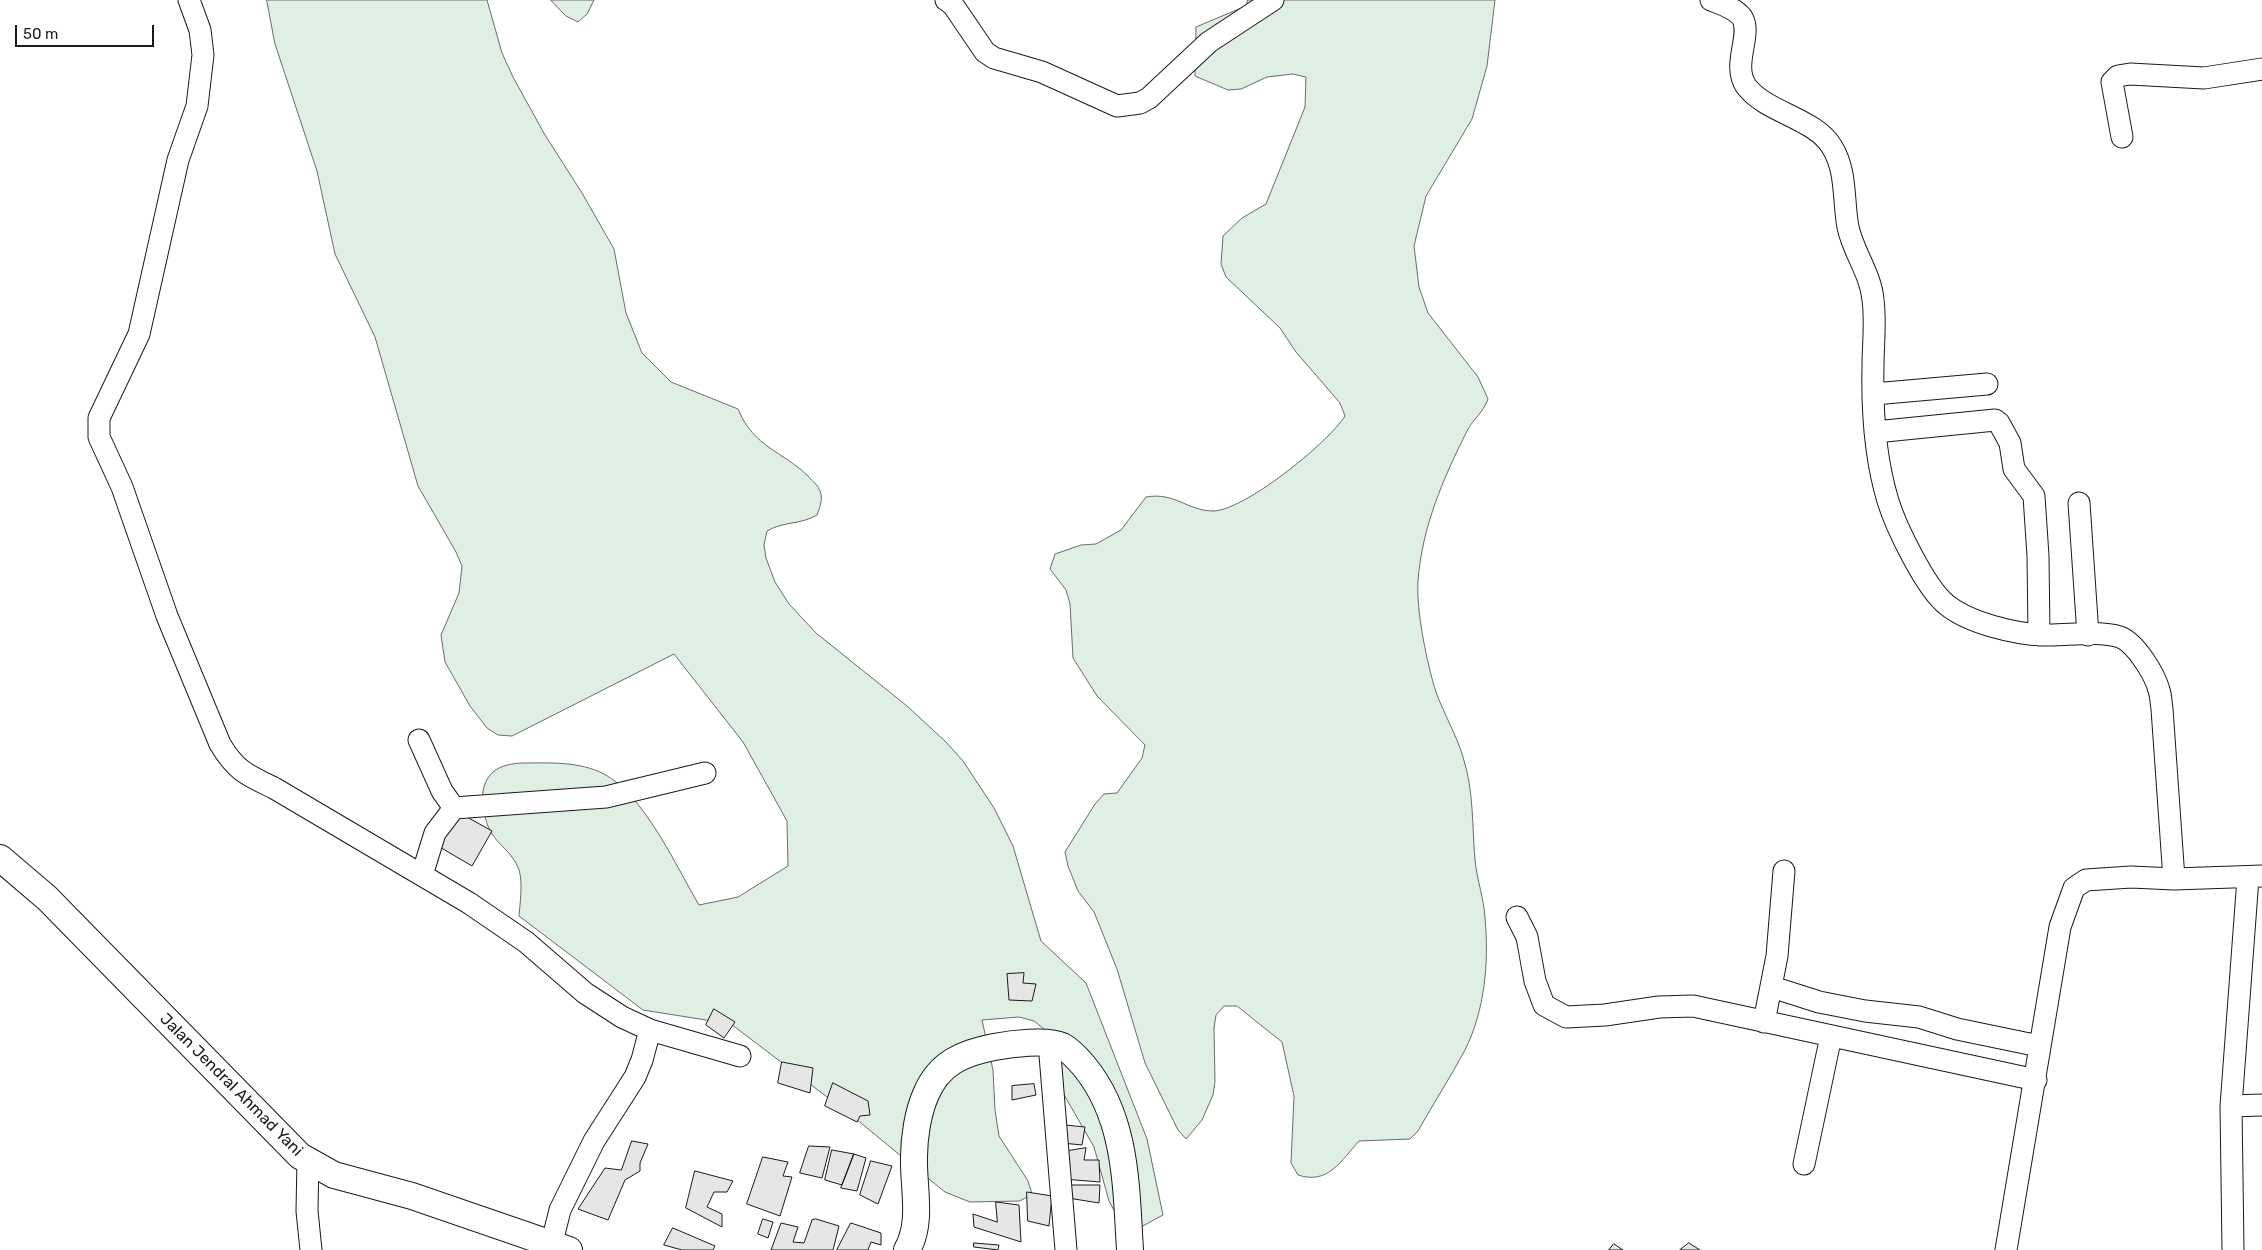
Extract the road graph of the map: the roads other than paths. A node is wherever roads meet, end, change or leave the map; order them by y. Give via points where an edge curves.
1 (189, 0) edge
2 (946, 0) edge
3 (1274, 0) edge
4 (1711, 0) edge
5 (2262, 69) edge
6 (2122, 137) dead end
7 (1987, 384) dead end
8 (1874, 394) junction
9 (1875, 432) junction
10 (2079, 503) dead end
11 (2039, 635) junction
12 (2088, 635) junction
13 (419, 740) dead end
14 (705, 773) dead end
15 (454, 808) junction
16 (0, 858) edge
17 (1784, 872) dead end
18 (422, 875) junction
19 (2255, 877) edge
20 (2174, 879) junction
21 (1517, 917) dead end
22 (1772, 987) junction
23 (1764, 1022) junction
24 (650, 1030) junction
25 (1832, 1036) junction
26 (1049, 1043) junction
27 (2039, 1046) junction
28 (740, 1056) dead end
29 (2036, 1080) junction
30 (2262, 1105) edge
31 (2231, 1106) junction
32 (308, 1160) junction
33 (1804, 1164) dead end
34 (560, 1246) edge
35 (312, 1250) edge
36 (907, 1250) edge
37 (1066, 1250) edge
38 (1130, 1250) edge
39 (2006, 1250) edge
40 (2233, 1250) edge

1 - 18 street via 200,30 203,55 197,106 178,160 138,334 99,418 99,436 122,488 167,616 230,761 245,775 274,788
2 - 3 street via 953,5 985,52 1010,64 1042,72 1117,106 1140,103 1149,98 1209,42
4 - 8 street via 1742,17 1740,68 1748,88 1767,103 1808,126 1832,146 1845,190 1849,230 1873,296
5 - 6 street via 2204,78 2118,76 2112,82
7 - 8 street
8 - 9 street
9 - 11 street via 1886,492 1894,516 1924,575 1945,604 1973,619
9 - 11 street via 1995,420 1999,423 2010,443 2014,469 2034,496
10 - 12 street
11 - 12 street
12 - 20 street via 2124,639 2146,663 2159,690
13 - 15 street via 442,791
14 - 15 street via 606,798
15 - 18 street via 435,833
16 - 32 main road, Jalan Jendral Ahmad Yani via 47,898 269,1127
17 - 22 street
18 - 24 street via 526,942 585,993 622,1017
19 - 20 street
19 - 31 street
20 - 27 street via 2086,880 2074,888 2060,927
21 - 23 street via 1528,937 1535,982 1544,1005 1566,1017 1694,1006
22 - 23 street
22 - 27 street via 1819,1002 1919,1017 1957,1029
23 - 25 street
24 - 28 street
24 - 34 street via 635,1077 594,1141 560,1210
25 - 29 street
25 - 33 street
26 - 36 main road via 1008,1045 971,1052 952,1060 938,1073 926,1094 916,1136 915,1224
26 - 37 street
26 - 38 main road via 1062,1046 1077,1058 1106,1100 1124,1161
27 - 29 street
29 - 39 street
30 - 31 street
31 - 40 street
32 - 34 main road, Jalan Jendral Ahmad Yani via 334,1175 412,1196
32 - 35 street via 307,1211

